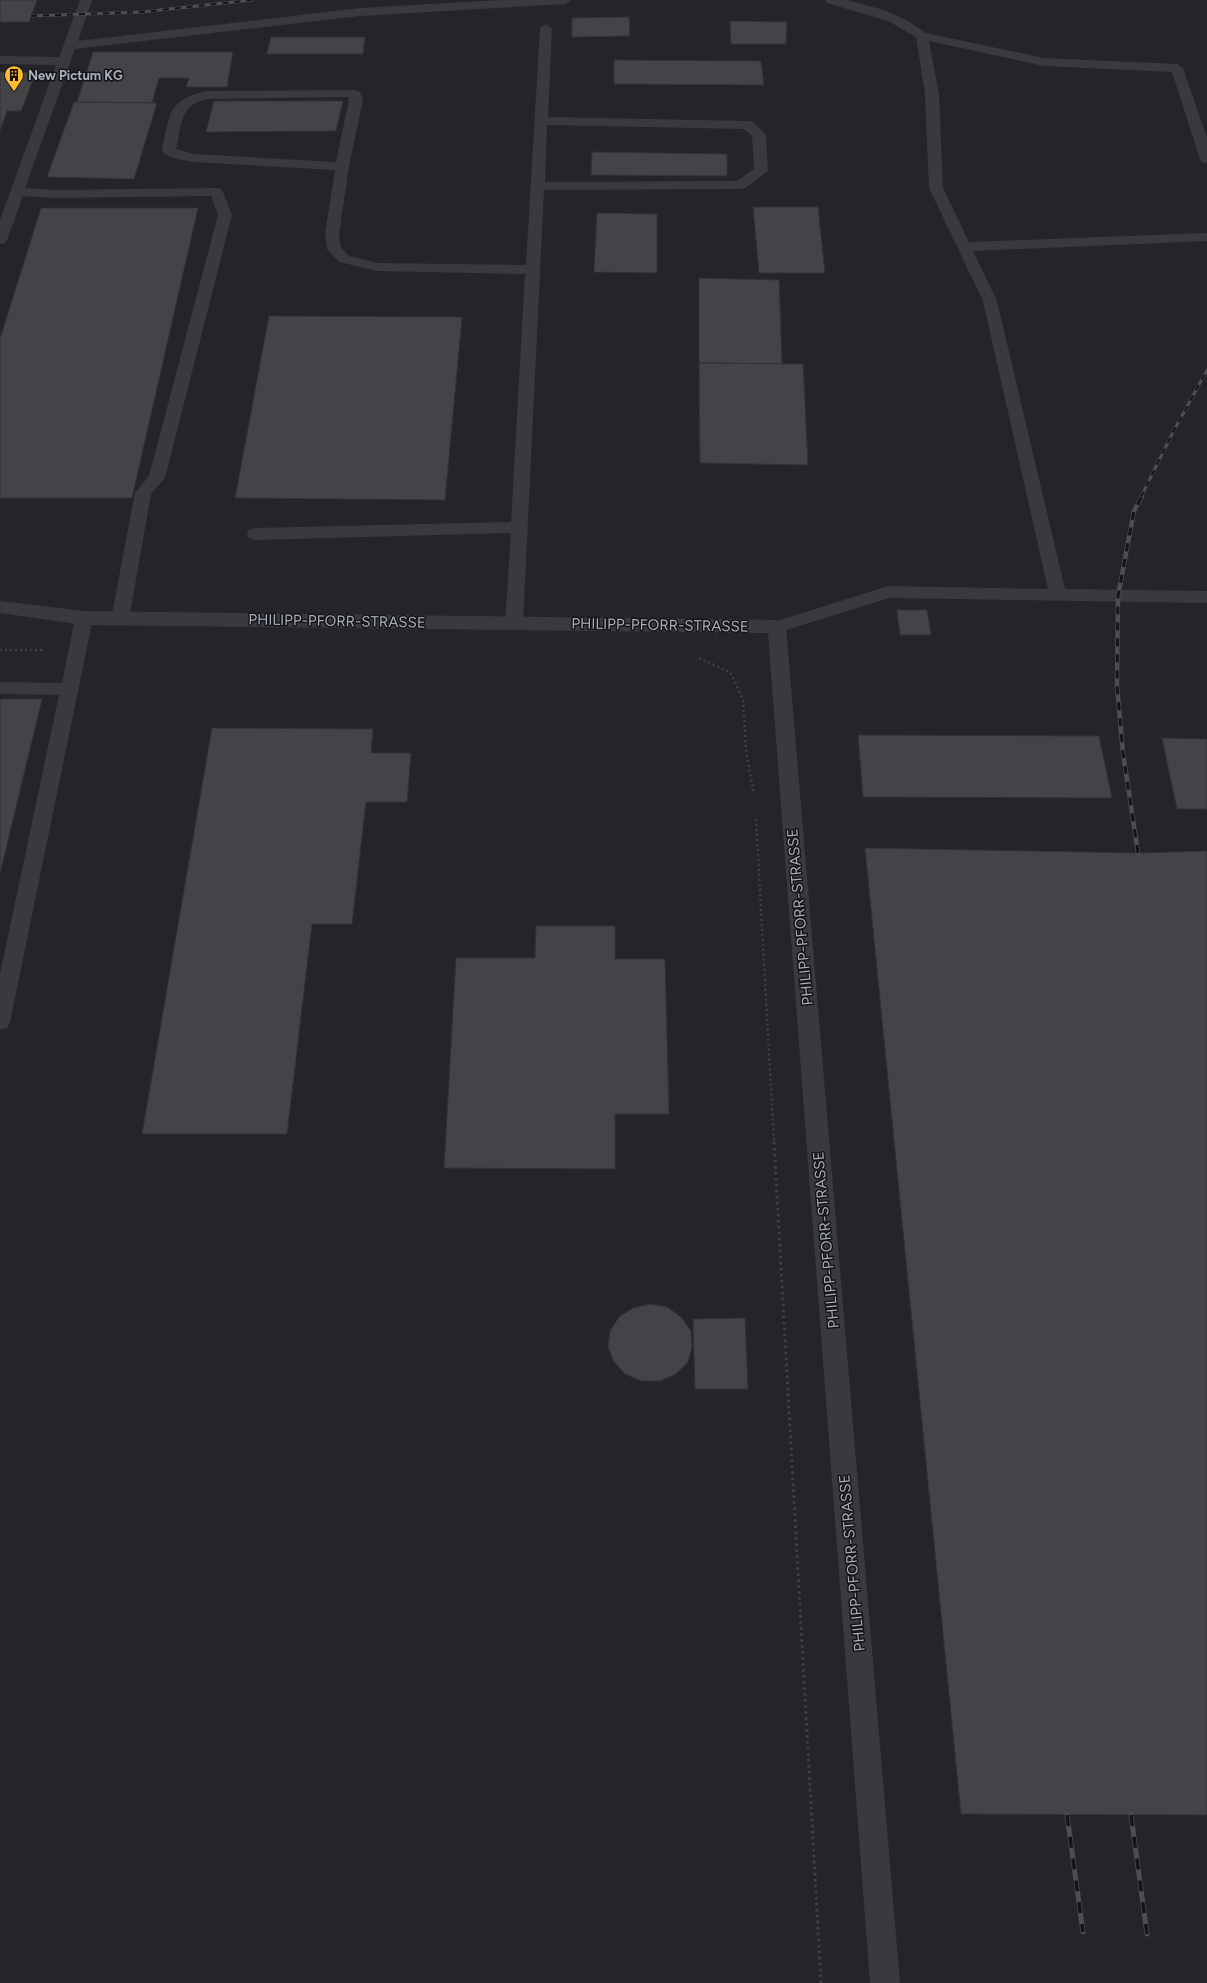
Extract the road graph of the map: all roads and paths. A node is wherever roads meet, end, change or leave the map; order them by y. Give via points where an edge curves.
1 (86, 0) edge
2 (565, 0) edge
3 (831, 0) edge
4 (546, 28) dead end
5 (922, 36) junction
6 (69, 46) junction
7 (0, 60) edge
8 (64, 61) junction
9 (542, 121) junction
10 (1207, 159) edge
11 (342, 166) junction
12 (538, 186) junction
13 (17, 192) junction
14 (1207, 237) edge
15 (0, 240) edge
16 (964, 247) junction
17 (534, 270) junction
18 (519, 527) junction
19 (255, 534) dead end
20 (1058, 595) junction
21 (1207, 597) edge
22 (0, 607) edge
23 (84, 618) junction
24 (120, 619) junction
25 (514, 623) junction
26 (777, 627) junction
27 (77, 649) junction
28 (0, 650) edge
29 (697, 658) dead end
30 (0, 688) edge
31 (70, 689) junction
32 (754, 796) dead end
33 (755, 811) dead end
34 (0, 1022) edge
35 (821, 1983) edge
36 (885, 1983) edge

1 - 6 lane
2 - 6 lane via 360,12
3 - 5 lane via 897,20 916,29
4 - 9 lane
5 - 10 lane via 1044,62 1177,68
5 - 16 lane via 932,94 936,188
6 - 8 lane
7 - 8 lane
8 - 13 lane
9 - 12 lane
9 - 12 lane via 748,125 759,135 761,171 740,185
11 - 11 lane via 356,100 355,95 350,93 206,95 191,99 182,104 176,119 170,150 194,158
11 - 17 lane via 332,234 334,249 344,259 378,267
12 - 17 lane
13 - 15 lane
13 - 24 lane via 216,192 225,215 157,478 143,493
14 - 16 lane
16 - 20 lane via 991,308
17 - 18 lane
18 - 19 lane
18 - 25 lane
20 - 21 lane
20 - 26 lane via 888,592
22 - 23 street, PHILIPP-PFORR-STRASSE
23 - 24 street, PHILIPP-PFORR-STRASSE
23 - 27 lane
24 - 25 street, PHILIPP-PFORR-STRASSE
25 - 26 street, PHILIPP-PFORR-STRASSE
26 - 36 street, PHILIPP-PFORR-STRASSE
27 - 28 path
27 - 31 lane
29 - 32 path via 710,660 730,672 744,699 746,750
30 - 31 lane
31 - 34 lane
33 - 35 path

